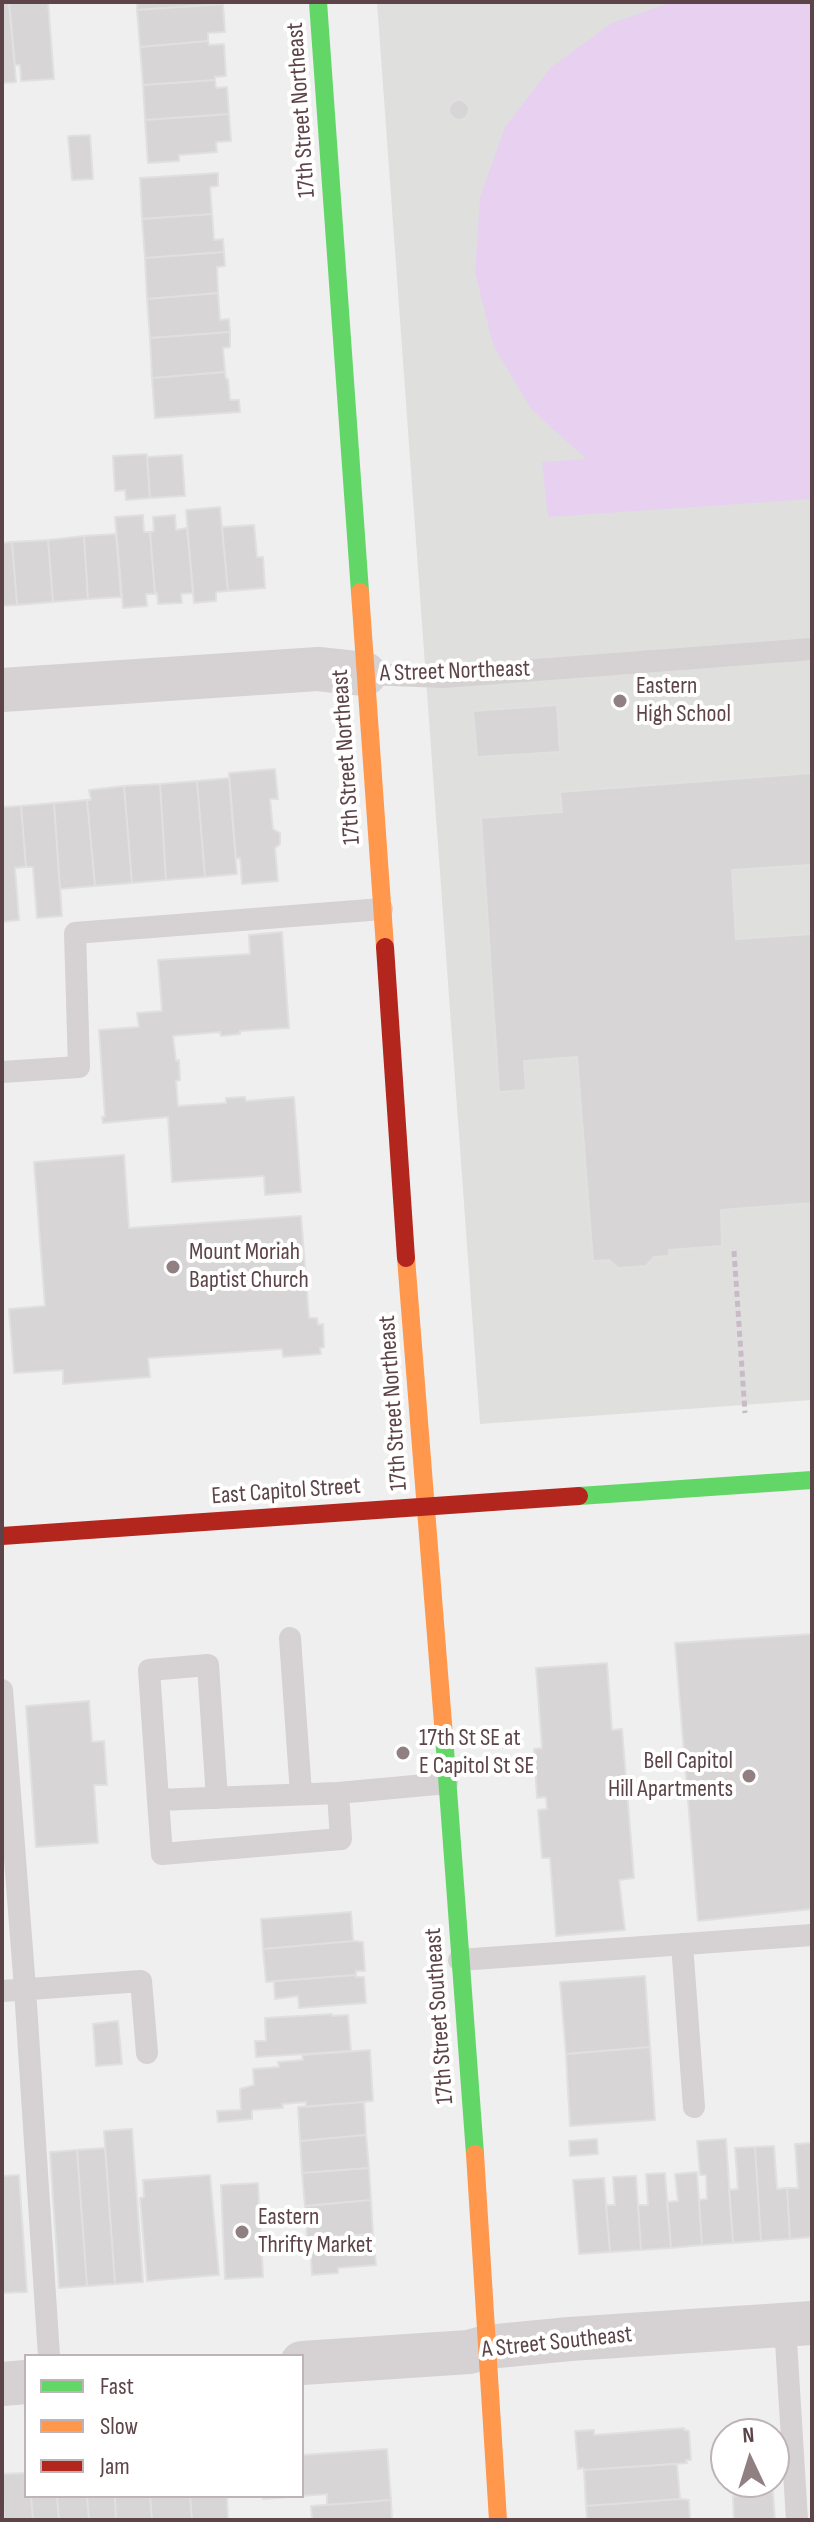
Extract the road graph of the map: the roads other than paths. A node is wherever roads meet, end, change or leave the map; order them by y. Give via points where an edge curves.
1 (318, 2) edge
2 (812, 649) edge
3 (365, 674) junction
4 (2, 690) edge
5 (382, 909) junction
6 (2, 1072) edge
7 (812, 1480) edge
8 (426, 1508) junction
9 (2, 1536) edge
10 (290, 1638) dead end
11 (2, 1690) edge
12 (447, 1783) junction
13 (338, 1793) junction
14 (301, 1794) junction
15 (217, 1798) junction
16 (158, 1800) junction
17 (812, 1935) edge
18 (682, 1944) junction
19 (459, 1960) junction
20 (25, 1989) junction
21 (2, 1991) edge
22 (147, 2053) dead end
23 (694, 2107) dead end
24 (798, 2324) edge
25 (487, 2347) junction
26 (49, 2354) edge
27 (304, 2363) edge
28 (24, 2382) edge
29 (2, 2384) edge
30 (498, 2520) edge
31 (797, 2520) edge

1 - 3 main road, 17th Street Northeast
2 - 3 lane, A Street Northeast via 444,677
3 - 4 street, A Street Northeast via 318,669
3 - 5 main road, 17th Street Northeast
5 - 6 lane via 75,933 79,1067
5 - 8 main road, 17th Street Northeast
7 - 8 main road, East Capitol Street
8 - 9 main road, East Capitol Street
8 - 12 main road, 17th Street Southeast
10 - 14 lane
11 - 20 lane
12 - 13 lane
12 - 19 main road, 17th Street Southeast
13 - 14 lane
13 - 16 lane via 341,1839 162,1854
14 - 15 lane
15 - 16 lane
15 - 16 lane via 208,1665 149,1670
17 - 18 lane
18 - 19 lane
18 - 23 lane
19 - 25 main road, 17th Street Southeast
20 - 21 lane
20 - 22 lane via 141,1981
20 - 26 lane
24 - 25 street, A Street Southeast
24 - 31 lane
25 - 27 street, A Street Southeast
25 - 30 main road, 17th Street Southeast
28 - 29 street

